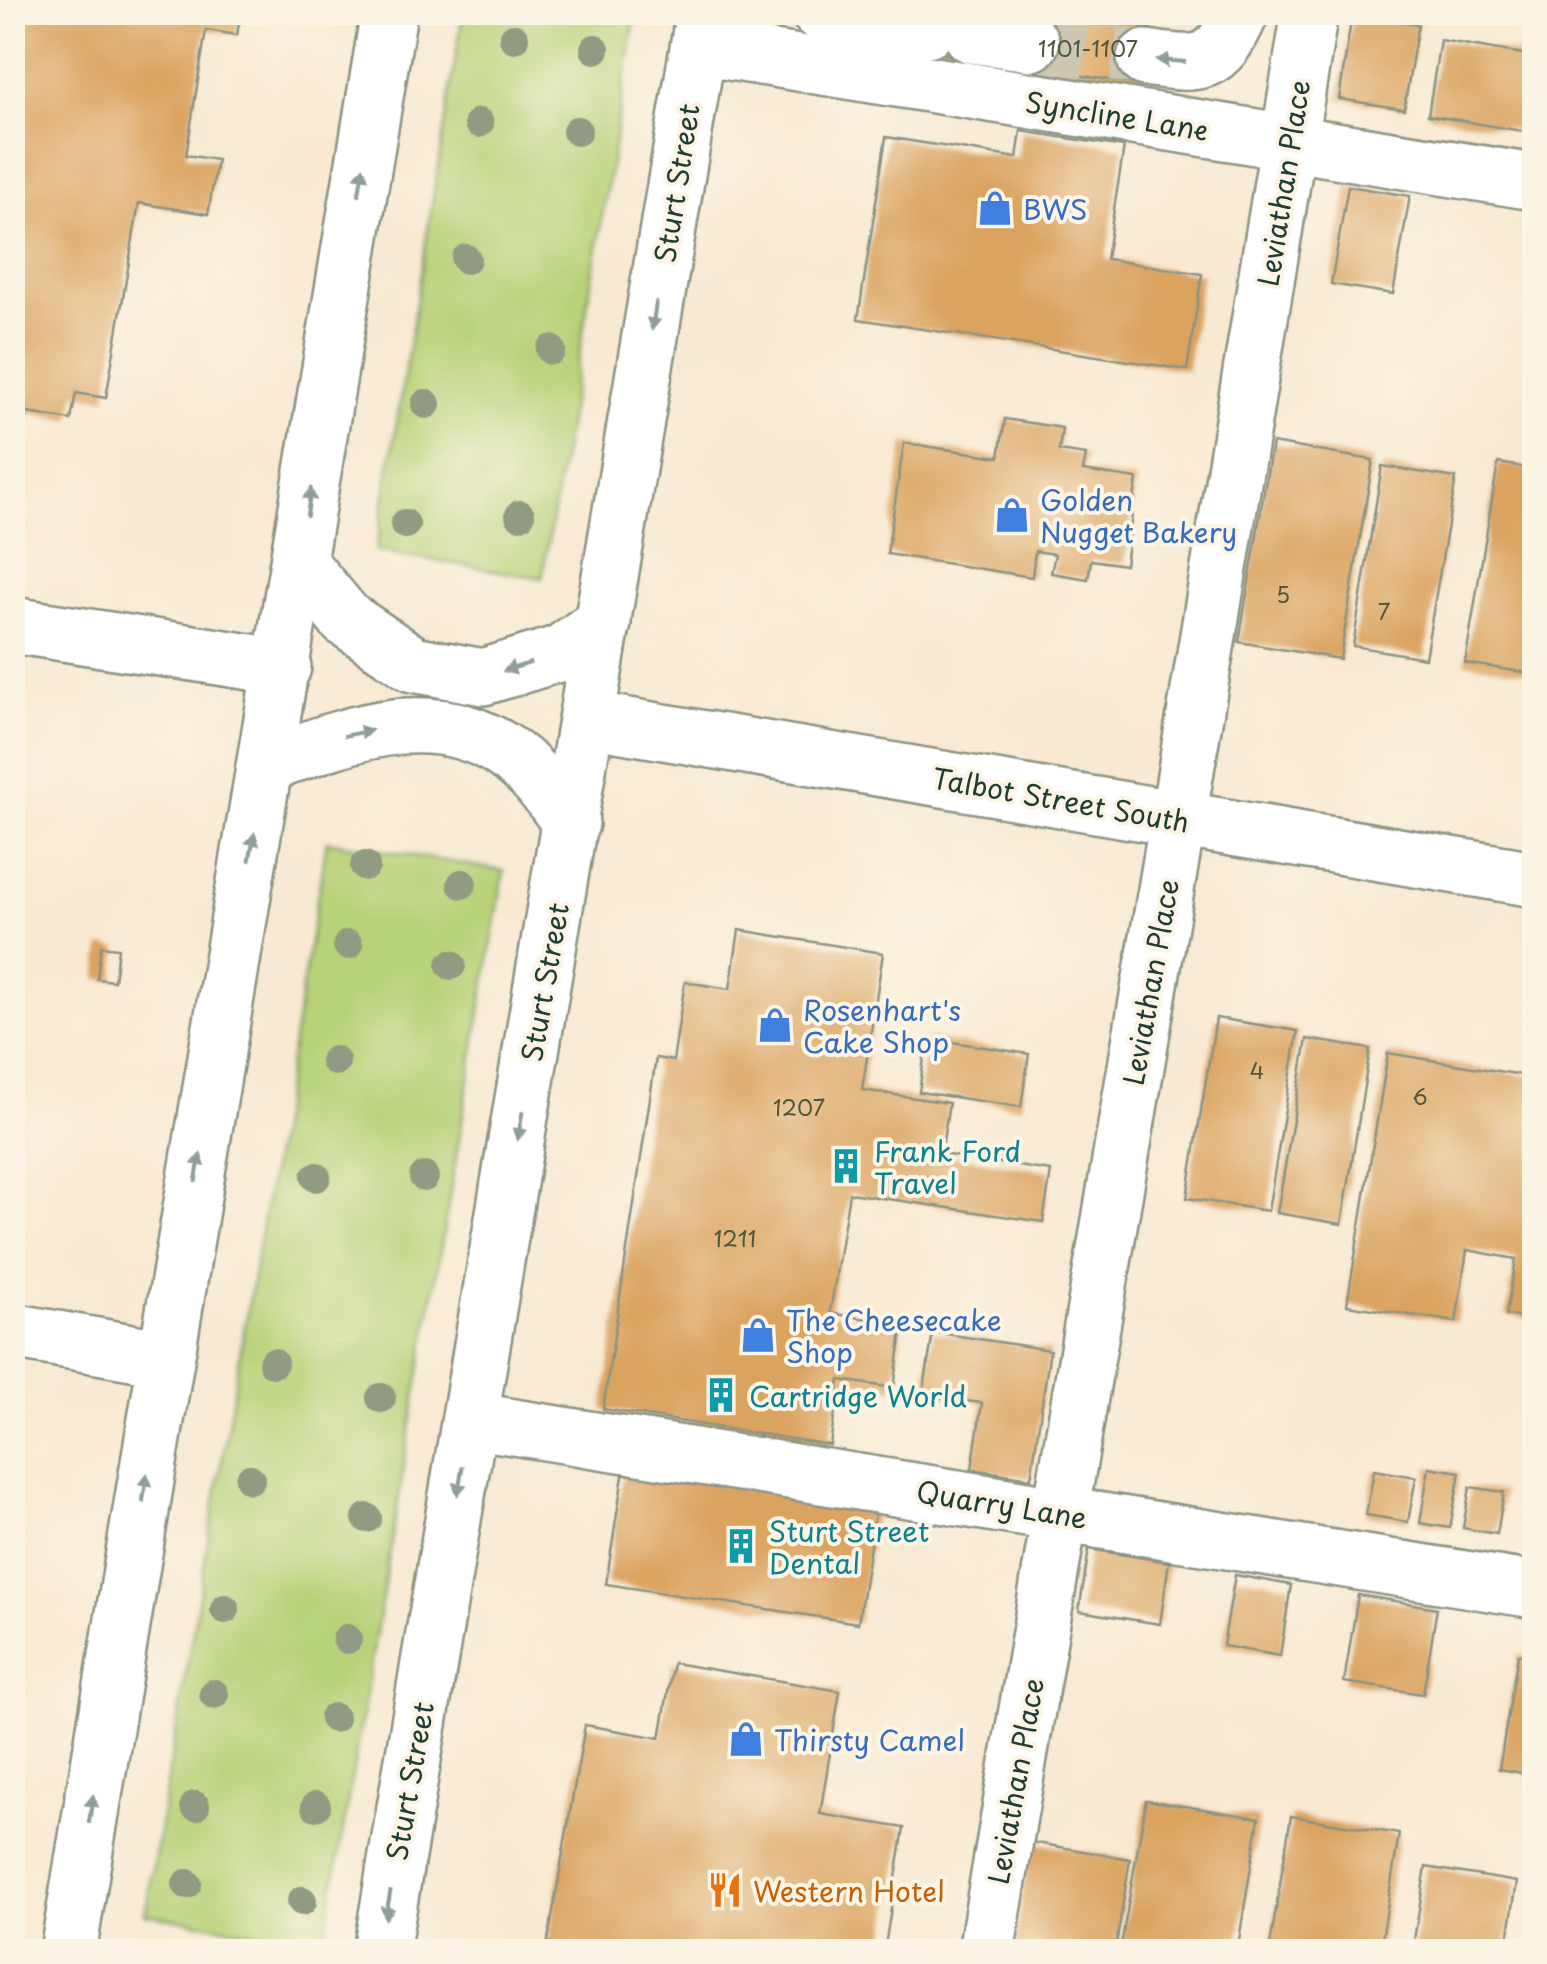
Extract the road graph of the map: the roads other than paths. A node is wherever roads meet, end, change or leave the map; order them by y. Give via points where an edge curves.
1 (389, 12) edge
2 (820, 12) edge
3 (1241, 12) edge
4 (1310, 12) edge
5 (702, 30) edge
6 (1031, 43) tunnel mouth
7 (1145, 58) tunnel mouth
8 (1290, 143) junction
9 (1534, 182) edge
10 (299, 563) junction
11 (603, 623) junction
12 (12, 624) edge
13 (282, 667) junction
14 (588, 720) junction
15 (266, 765) junction
16 (1178, 819) junction
17 (571, 823) junction
18 (1534, 880) edge
19 (12, 1331) edge
20 (166, 1358) junction
21 (470, 1420) junction
22 (1060, 1513) junction
23 (1534, 1590) edge
24 (68, 1952) edge
25 (380, 1952) edge
26 (986, 1952) edge

10 -> 1 main road
2 - 6 main road
3 -> 7 main road via 1226,44 1202,62
4 - 8 main road, Leviathan Place
5 - 8 main road, Syncline Lane
5 -> 11 main road, Sturt Street
8 - 9 main road, Syncline Lane
8 - 16 main road, Leviathan Place
11 -> 10 main road via 561,653 483,677 413,664 346,619
10 - 13 main road
11 - 14 main road, Sturt Street
12 - 13 main road
13 - 15 main road
14 - 16 main road, Talbot Street South
14 - 17 main road, Sturt Street
15 -> 17 main road via 334,738 405,724 475,734 526,769
20 -> 15 main road
16 - 18 main road, Talbot Street South
16 - 22 main road, Leviathan Place
17 -> 21 main road, Sturt Street
19 - 20 main road
24 -> 20 main road
21 - 22 main road, Quarry Lane
21 -> 25 main road, Sturt Street
22 - 23 main road, Quarry Lane
22 - 26 main road, Leviathan Place

